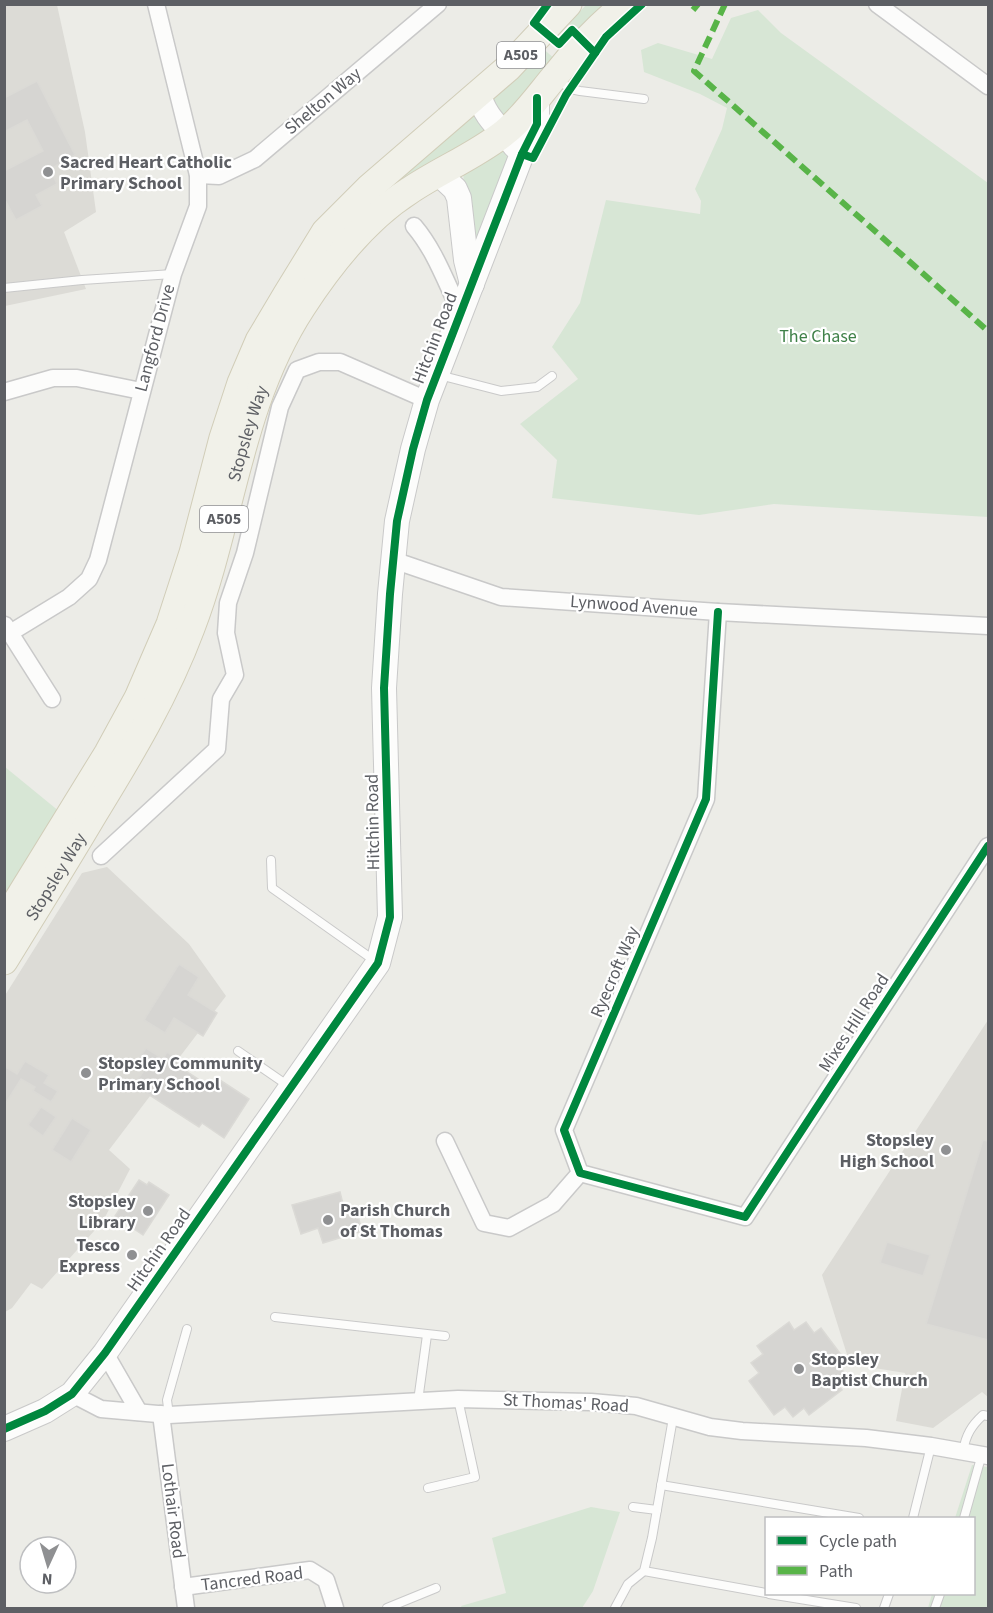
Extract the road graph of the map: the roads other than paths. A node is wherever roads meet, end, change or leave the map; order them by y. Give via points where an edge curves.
1 (156, 4) edge
2 (438, 4) edge
3 (568, 4) edge
4 (625, 4) edge
5 (877, 4) edge
6 (988, 86) edge
7 (545, 88) junction
8 (479, 93) junction
9 (644, 99) dead end
10 (504, 133) junction
11 (522, 154) junction
12 (439, 174) junction
13 (198, 175) junction
14 (414, 226) dead end
15 (173, 274) junction
16 (472, 284) junction
17 (4, 288) edge
18 (461, 313) junction
19 (436, 374) junction
20 (552, 376) dead end
21 (141, 391) junction
22 (4, 392) edge
23 (428, 400) junction
24 (393, 560) junction
25 (718, 612) junction
26 (988, 626) edge
27 (8, 628) edge
28 (52, 699) dead end
29 (988, 846) edge
30 (101, 856) dead end
31 (271, 860) dead end
32 (4, 922) edge
33 (4, 961) edge
34 (378, 963) junction
35 (238, 1052) dead end
36 (291, 1088) junction
37 (445, 1142) dead end
38 (580, 1173) junction
39 (275, 1317) dead end
40 (187, 1329) dead end
41 (427, 1335) junction
42 (446, 1336) dead end
43 (105, 1353) junction
44 (72, 1394) junction
45 (458, 1399) junction
46 (418, 1401) junction
47 (139, 1413) junction
48 (987, 1413) edge
49 (165, 1415) junction
50 (673, 1418) junction
51 (4, 1429) edge
52 (931, 1446) junction
53 (963, 1451) junction
54 (985, 1455) edge
55 (661, 1485) junction
56 (428, 1488) dead end
57 (633, 1507) dead end
58 (657, 1510) junction
59 (854, 1517) edge
60 (913, 1517) edge
61 (964, 1517) edge
62 (644, 1571) junction
63 (183, 1587) junction
64 (436, 1588) dead end
65 (765, 1592) edge
66 (780, 1595) edge
67 (186, 1608) edge
68 (335, 1608) edge
69 (387, 1608) edge
70 (615, 1608) edge
71 (856, 1608) edge

1 - 13 street, Langford Drive
2 - 13 street, Shelton Way via 255,159 219,176
3 - 8 main road, Stopsley Way / A505
4 - 7 main road, Stopsley Way / A505 via 584,41
5 - 6 street
7 - 9 lane
7 - 10 main road, Stopsley Way / A505
7 - 11 street, Hitchin Road via 537,124
8 - 10 street via 481,105
8 - 32 main road, Stopsley Way / A505 via 369,188 325,232 259,341 223,438 193,553 166,634 138,698
10 - 11 street
10 - 12 main road, Stopsley Way / A505
11 - 16 street, Hitchin Road
12 - 16 street, Hitchin Road via 459,198
12 - 33 main road, Stopsley Way / A505 via 388,205 368,224 301,309 262,382 207,581 174,672 133,750
13 - 15 street, Langford Drive via 198,206
14 - 18 street via 437,258
15 - 17 lane
15 - 21 street, Langford Drive
16 - 18 street, Hitchin Road
18 - 19 street, Hitchin Road
19 - 20 lane via 501,391 537,387
19 - 23 street, Hitchin Road
21 - 22 street via 77,378 53,378
21 - 27 street, Langford Drive via 98,560 89,579 69,597
23 - 24 street, Hitchin Road via 397,521
23 - 30 street, Stopsley Way via 340,362 319,362 297,370 280,407 245,553 228,603 226,633 235,675 221,699 218,749
24 - 25 street, Lynwood Avenue via 501,597
24 - 34 street, Hitchin Road via 384,688 390,917
25 - 26 street, Lynwood Avenue
25 - 38 street, Ryecroft Way via 706,799 564,1130
27 - 28 street
29 - 38 street, Mixes Hill Road via 744,1217
31 - 34 lane via 272,888
34 - 36 street, Hitchin Road
35 - 36 lane
36 - 43 street, Hitchin Road
37 - 38 street via 484,1223 510,1228 553,1204
39 - 41 lane
40 - 49 lane
41 - 42 lane
41 - 46 lane
43 - 44 street, Hitchin Road
43 - 47 street
44 - 47 street, St Thomas' Road via 101,1409
44 - 51 street, Hitchin Road
45 - 46 street, St Thomas' Road
45 - 50 street, St Thomas' Road via 591,1402 636,1406
45 - 56 lane via 475,1477
46 - 49 street, St Thomas' Road
47 - 49 street, St Thomas' Road
48 - 53 lane via 965,1436
49 - 63 street, Lothair Road
50 - 52 street, St Thomas' Road via 742,1431
50 - 55 lane
52 - 53 street, St Thomas' Road
52 - 60 lane
53 - 54 street, St Thomas' Road
54 - 61 lane
55 - 58 lane
55 - 59 lane
57 - 58 lane
58 - 62 lane
62 - 65 lane
62 - 70 lane via 628,1584
63 - 67 street, Lothair Road
63 - 68 street, Tancred Road via 310,1570 326,1580
64 - 69 lane
66 - 71 lane

